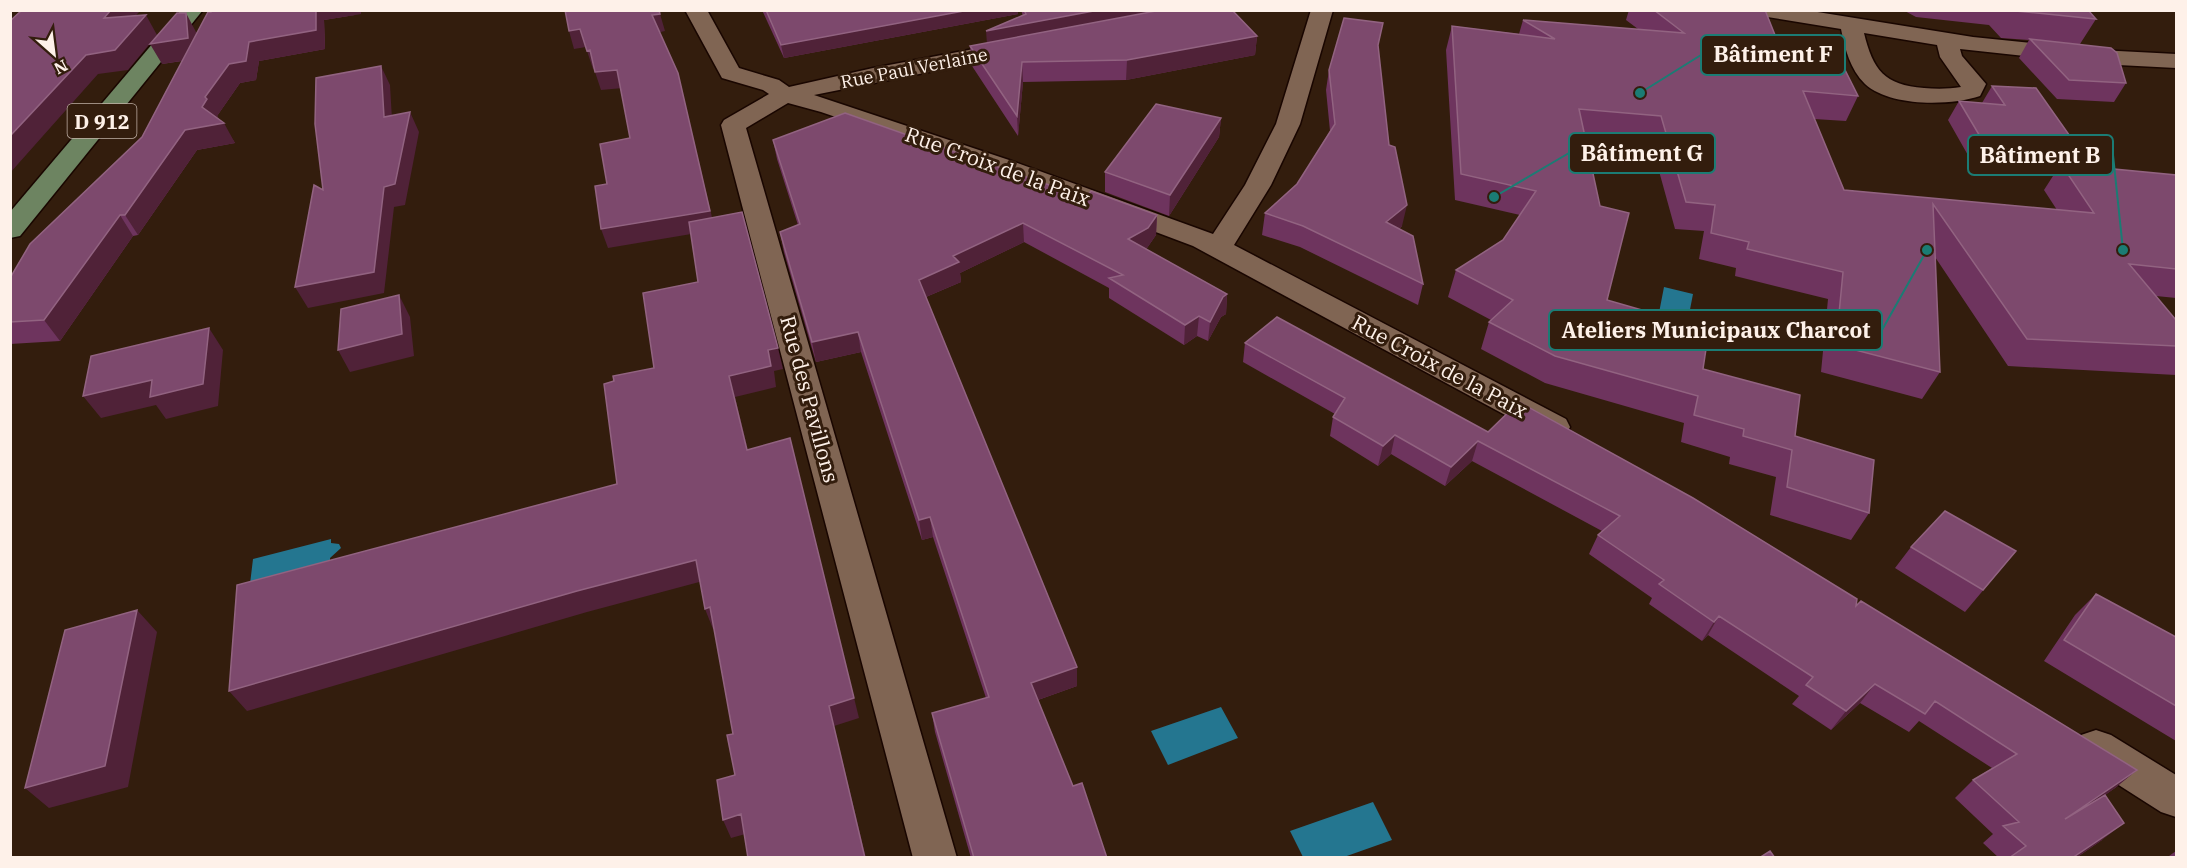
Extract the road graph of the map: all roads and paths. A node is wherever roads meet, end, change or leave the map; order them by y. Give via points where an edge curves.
1 (193, 10) edge
2 (696, 10) edge
3 (1322, 10) edge
4 (1761, 10) edge
5 (1851, 25) junction
6 (1947, 40) junction
7 (1035, 45) edge
8 (2176, 61) edge
9 (785, 95) junction
10 (10, 230) edge
11 (1218, 248) junction
12 (1584, 443) edge
13 (2073, 734) edge
14 (2176, 798) edge
15 (935, 858) edge

1 - 10 main road, D 912
2 - 9 street via 730,73 771,85
3 - 11 street via 1288,124 1258,185
4 - 5 street
5 - 6 street
5 - 6 street via 1863,63 1878,85 1908,95 1960,96 1972,91 1974,84 1951,57
6 - 8 street via 2099,57
7 - 9 street, Rue Paul Verlaine
9 - 11 street, Rue Croix de la Paix via 1000,165
9 - 15 street, Rue des Pavillons via 733,125
11 - 12 street, Rue Croix de la Paix
13 - 14 street

